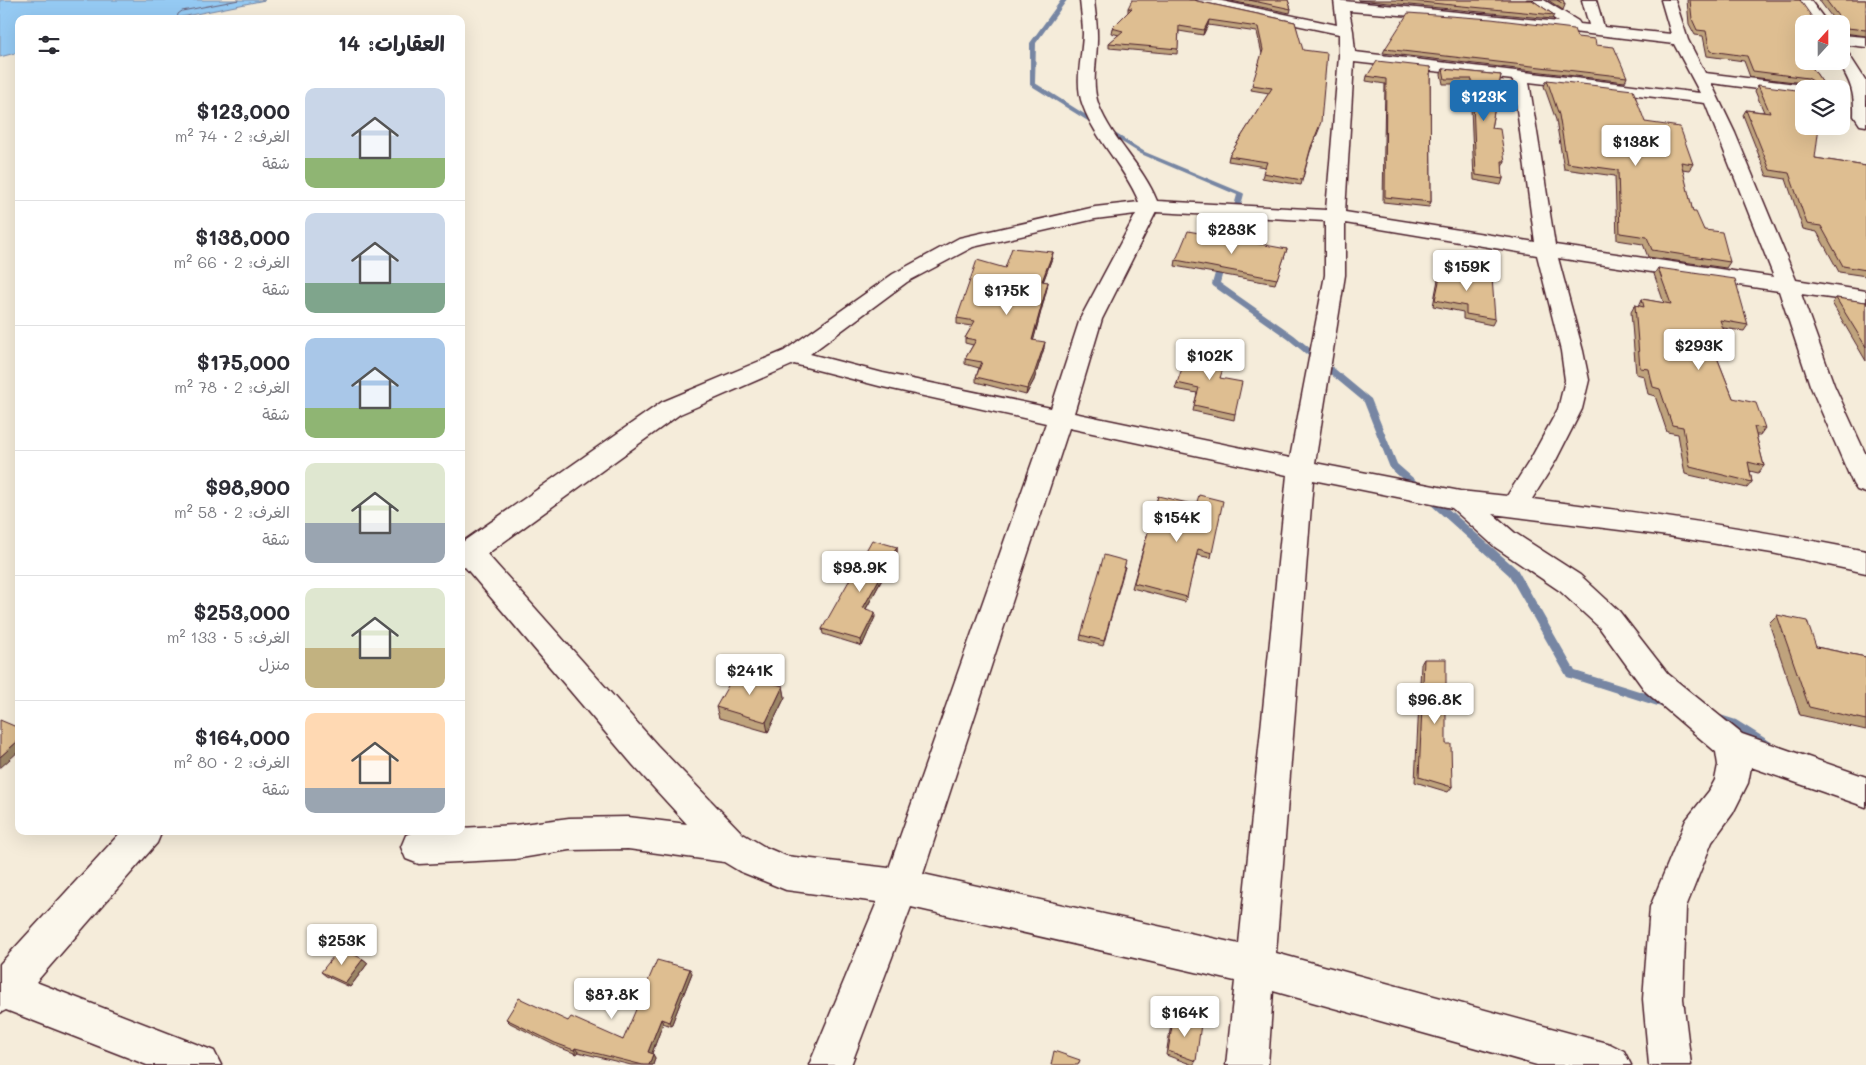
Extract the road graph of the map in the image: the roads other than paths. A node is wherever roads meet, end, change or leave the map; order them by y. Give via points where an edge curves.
1 (1087, 0) edge
2 (1197, 0) edge
3 (1534, 0) edge
4 (1589, 0) edge
5 (1668, 0) edge
6 (1803, 0) edge
7 (1341, 3) edge
8 (1814, 15) edge
9 (1582, 29) junction
10 (1598, 30) junction
11 (1346, 31) junction
12 (1680, 40) junction
13 (1850, 40) edge
14 (1866, 42) edge
15 (1347, 56) junction
16 (1850, 68) edge
17 (1520, 76) junction
18 (1700, 77) junction
19 (1795, 89) edge
20 (1859, 97) edge
21 (1711, 99) junction
22 (1866, 121) edge
23 (1150, 206) junction
24 (1336, 216) junction
25 (1546, 250) junction
26 (1788, 286) junction
27 (1866, 297) edge
28 (792, 356) junction
29 (1061, 416) junction
30 (1301, 469) junction
31 (1866, 484) edge
32 (1460, 500) junction
33 (1515, 506) junction
34 (465, 555) edge
35 (1866, 562) edge
36 (1730, 744) junction
37 (1866, 792) edge
38 (141, 835) edge
39 (730, 846) junction
40 (419, 847) dead end
41 (900, 887) junction
42 (1256, 966) junction
43 (1, 990) edge
44 (200, 1065) edge
45 (830, 1065) edge
46 (1246, 1065) edge
47 (1610, 1065) edge
48 (1670, 1065) edge

1 - 23 street via 1090,34 1086,84 1091,106 1108,137 1140,182
2 - 11 street
3 - 9 street
4 - 10 street
5 - 12 street
6 - 8 street
7 - 9 street
7 - 11 street
9 - 10 street
10 - 12 street
11 - 15 street
12 - 18 street
13 - 14 street
15 - 17 street
15 - 24 street
16 - 20 street via 1859,83
17 - 21 street
17 - 25 street
18 - 19 street
18 - 21 street
20 - 22 street
21 - 26 street
23 - 24 street
23 - 28 street via 1095,213 966,242 900,278
23 - 29 street via 1091,320
24 - 25 street
24 - 30 street via 1335,275
25 - 26 street
25 - 33 street via 1577,380 1570,409
26 - 27 street
26 - 31 street via 1822,385
28 - 29 street via 883,380
28 - 34 street via 671,408
29 - 30 street
29 - 41 street
30 - 32 street
30 - 42 street
32 - 33 street
32 - 36 street via 1505,540 1577,590 1609,619 1657,683
33 - 35 street via 1772,543
34 - 39 street
36 - 37 street
36 - 48 street via 1735,765 1731,783 1698,832 1668,907 1663,999
38 - 43 street
39 - 40 street via 628,833 569,834 514,842
39 - 41 street via 786,873
41 - 42 street
41 - 45 street
42 - 46 street
42 - 47 street
43 - 44 street

